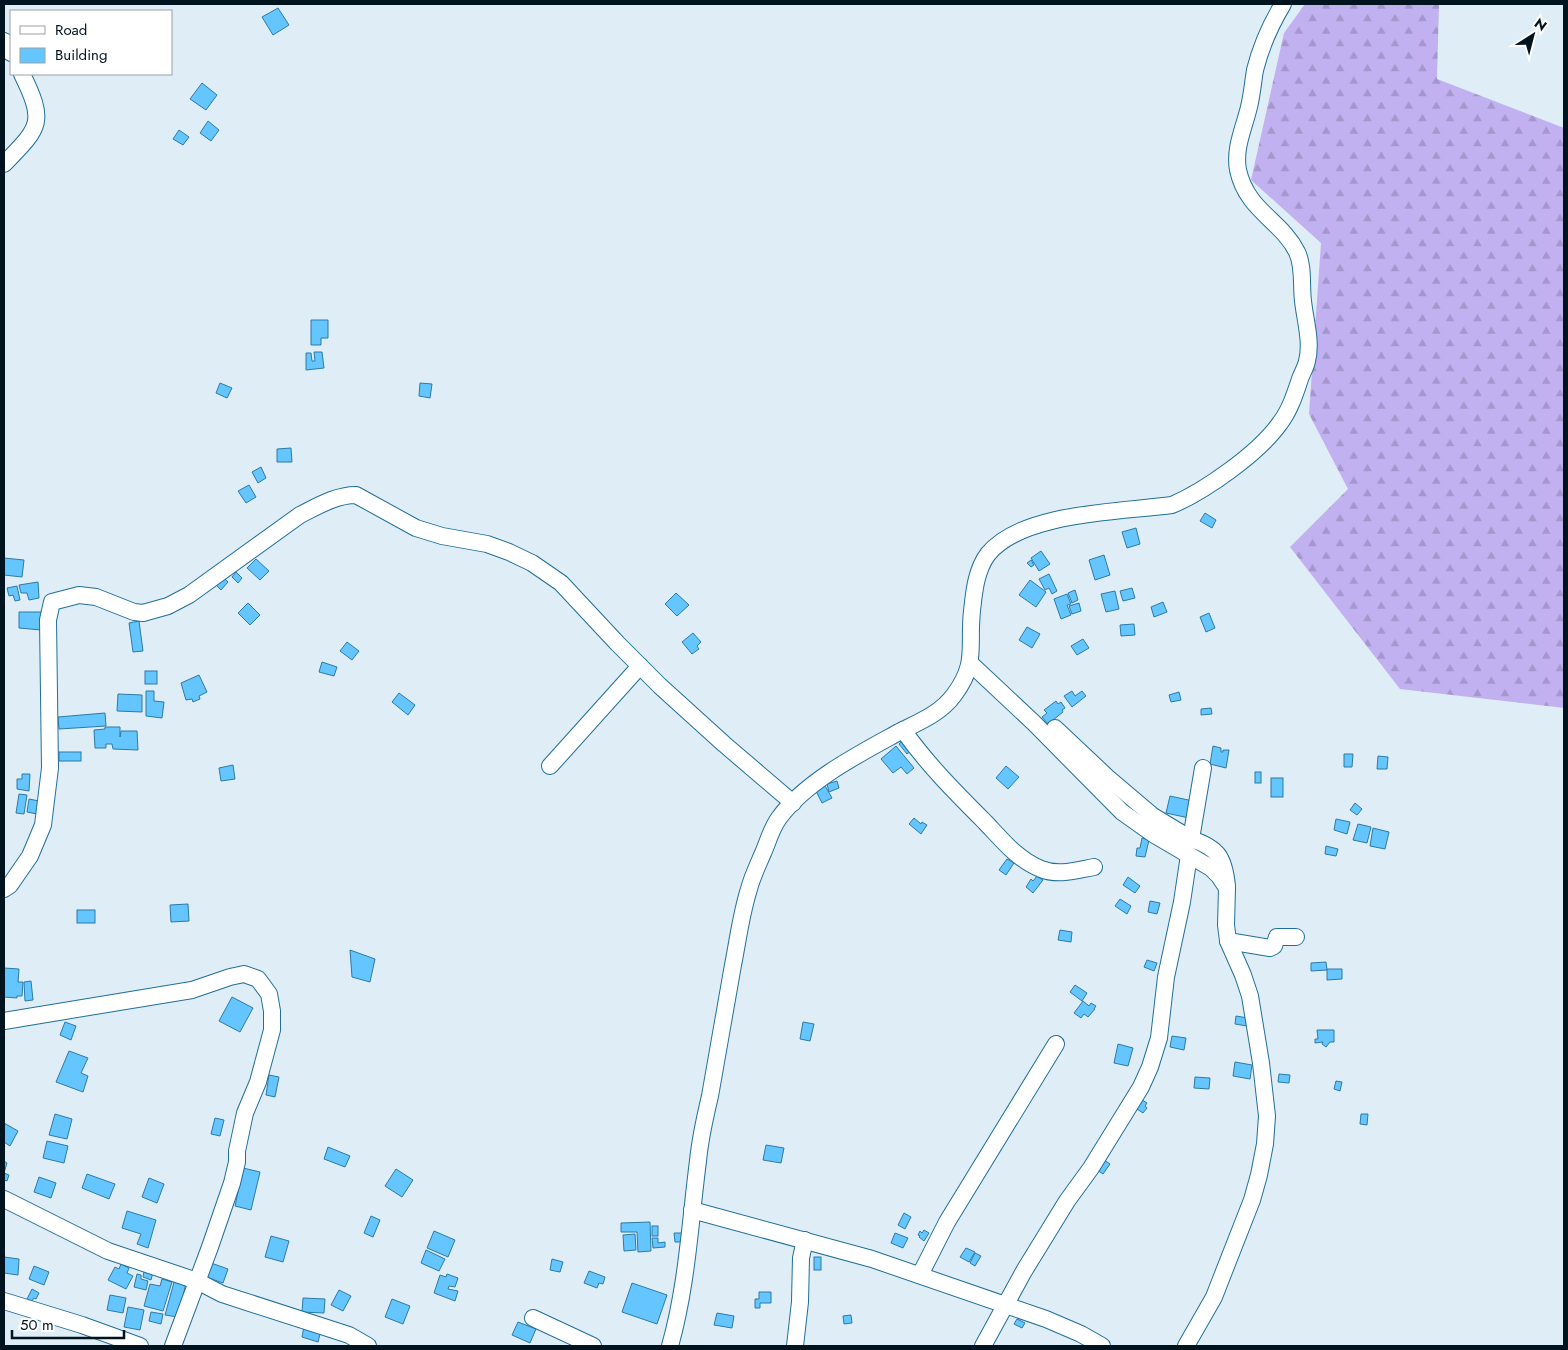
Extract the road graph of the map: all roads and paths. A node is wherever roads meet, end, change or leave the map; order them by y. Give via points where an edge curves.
1 (1284, 4) edge
2 (22, 75) edge
3 (4, 164) edge
4 (970, 663) junction
5 (640, 666) junction
6 (1055, 728) dead end
7 (903, 730) junction
8 (550, 766) dead end
9 (1203, 768) dead end
10 (793, 803) junction
11 (1190, 839) junction
12 (1189, 855) junction
13 (1094, 867) dead end
14 (1227, 888) junction
15 (4, 890) edge
16 (1296, 937) dead end
17 (1228, 941) junction
18 (4, 1021) edge
19 (1056, 1044) dead end
20 (4, 1199) edge
21 (692, 1210) junction
22 (805, 1240) junction
23 (920, 1275) junction
24 (197, 1281) junction
25 (4, 1301) edge
26 (1006, 1306) junction
27 (533, 1318) dead end
28 (140, 1346) edge
29 (173, 1346) edge
30 (368, 1346) edge
31 (593, 1346) edge
32 (670, 1346) edge
33 (796, 1346) edge
34 (983, 1346) edge
35 (1102, 1346) edge
36 (1186, 1346) edge

1 - 4 street via 1261,50 1237,151 1238,168 1246,192 1263,214 1286,235 1297,252 1302,269 1307,360 1288,411 1262,444 1220,476 1172,505 1048,522 1010,536 997,545 980,567 976,583
2 - 3 street via 35,104 37,118 30,135
4 - 7 street via 961,685 945,706
4 - 12 street via 1122,812
5 - 8 street
5 - 10 street
5 - 15 street via 561,583 532,563 487,544 416,528 356,495 345,495 300,515 168,606 143,613 134,612 96,597 79,595 52,602 48,620 50,768 43,825 30,856
6 - 11 street via 1153,816
7 - 10 street via 817,781
7 - 13 street via 936,772 1019,857 1042,870 1055,872
9 - 11 street
10 - 21 street via 774,825 749,887 701,1136
11 - 14 street via 1206,844 1216,852 1222,860
12 - 14 street via 1210,868
12 - 26 street via 1166,977 1159,1038 1150,1066 1141,1087 1067,1201
14 - 17 street
16 - 17 street via 1277,937 1270,948
17 - 36 street via 1250,996 1266,1108 1266,1144 1252,1200 1214,1297
18 - 24 street via 192,990 244,974 258,979 269,994 272,1030 246,1113 226,1201
19 - 23 street via 947,1222
20 - 24 street via 108,1251
21 - 22 street
21 - 32 street via 682,1291
22 - 23 street
22 - 33 street
23 - 26 street
24 - 29 street
24 - 30 street via 222,1294 349,1335
25 - 28 street
26 - 34 street
26 - 35 street via 1046,1319
27 - 31 street

